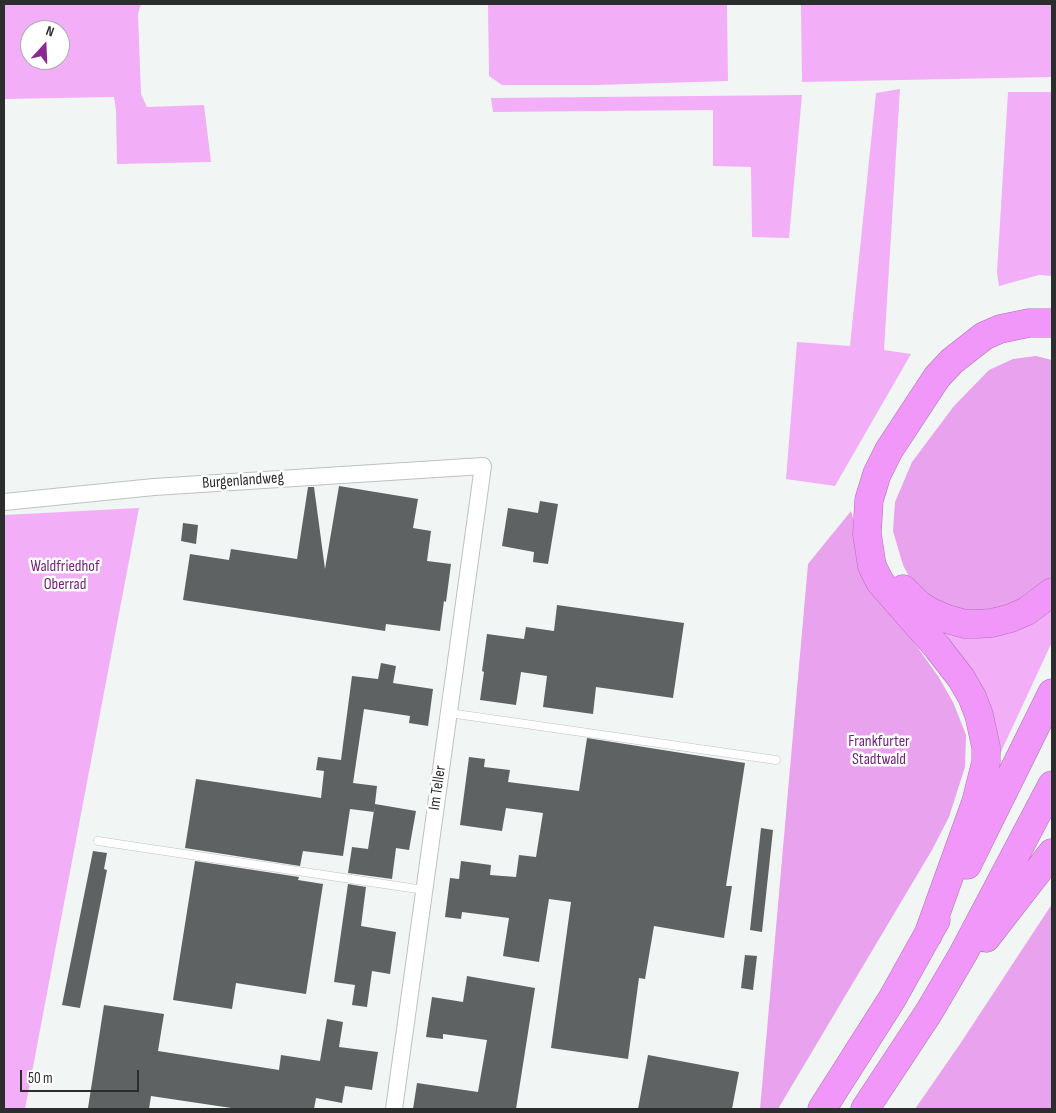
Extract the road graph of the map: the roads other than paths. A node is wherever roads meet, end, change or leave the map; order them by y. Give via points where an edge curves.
1 (1052, 323) edge
2 (1052, 333) edge
3 (483, 466) joint
4 (4, 502) edge
5 (1052, 592) edge
6 (1052, 693) edge
7 (449, 713) junction
8 (776, 760) dead end
9 (1052, 785) edge
10 (98, 841) dead end
11 (1052, 852) edge
12 (424, 890) junction
13 (928, 936) junction
14 (929, 1012) junction
15 (394, 1109) edge
16 (822, 1109) edge
17 (865, 1109) edge

1 - 13 highway via 1028,323 1000,329 984,336 952,361 937,377 889,450 869,500 867,534 872,566 880,582 961,678 980,715 986,748 986,762 976,802
2 - 5 highway via 1023,333 1003,339 986,346 960,368 925,411 886,477 878,524 882,549 897,582 919,605 948,619 965,624 1012,618 1027,612
3 - 4 street, Burgenlandweg via 154,487
3 - 7 street, Im Teller
6 - 13 highway via 978,847
7 - 8 lane
7 - 12 street, Im Teller
9 - 14 highway
10 - 12 lane
11 - 14 highway
12 - 15 street, Im Teller
13 - 16 highway
14 - 17 highway

